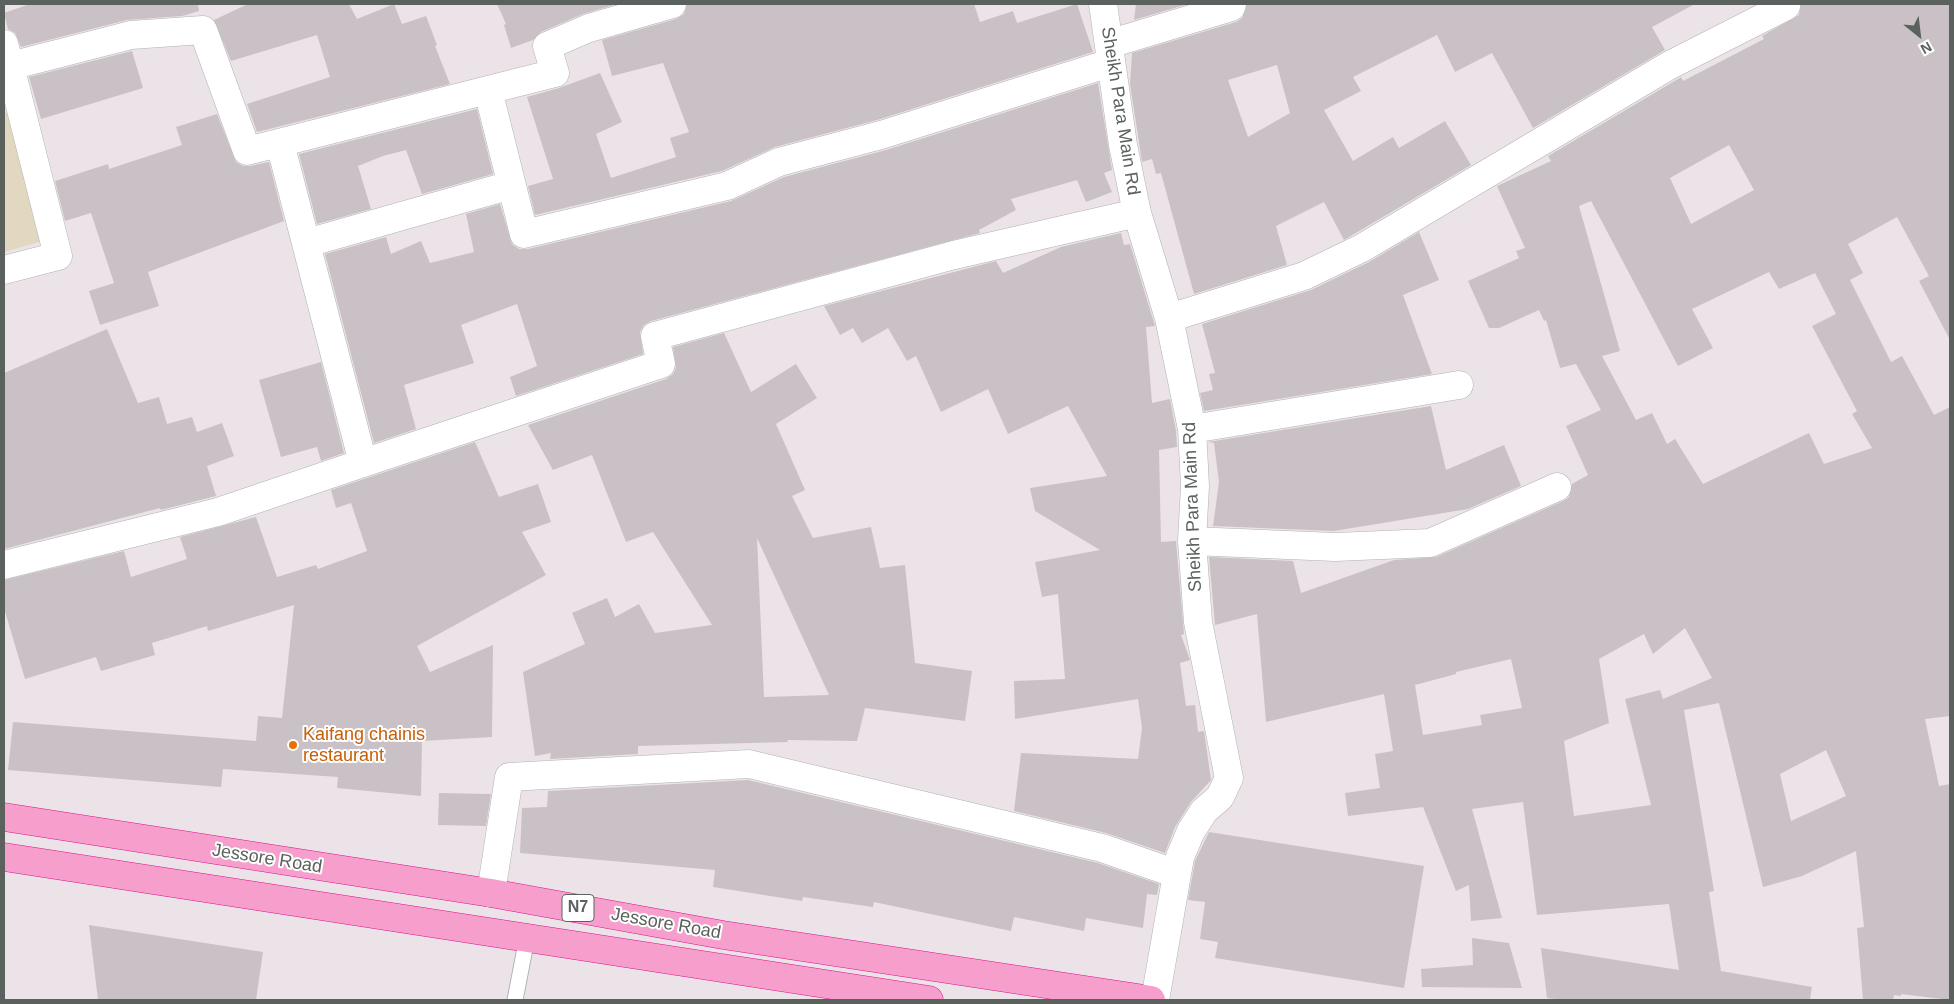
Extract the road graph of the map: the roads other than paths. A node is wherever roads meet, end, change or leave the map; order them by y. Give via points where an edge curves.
1 (672, 4) edge
2 (1103, 4) edge
3 (1232, 4) edge
4 (1786, 6) dead end
5 (1110, 54) junction
6 (7, 55) edge
7 (488, 90) junction
8 (280, 143) junction
9 (512, 185) junction
10 (1137, 213) junction
11 (307, 243) junction
12 (4, 270) edge
13 (1168, 318) junction
14 (1459, 385) dead end
15 (1192, 429) junction
16 (363, 463) junction
17 (1557, 487) dead end
18 (1192, 541) junction
19 (4, 565) edge
20 (4, 817) edge
21 (4, 857) edge
22 (1177, 874) junction
23 (491, 892) junction
24 (527, 938) junction
25 (1144, 999) edge
26 (515, 1000) edge
27 (928, 1000) edge

1 - 7 street via 588,28 547,46 555,73
2 - 5 street, Sheikh Para Main Rd
3 - 5 street via 1232,7
4 - 13 street via 1670,65 1362,248 1304,276
5 - 9 street via 881,134 779,162 727,186 524,234
5 - 10 street, Sheikh Para Main Rd
6 - 8 street via 131,36 203,30 247,151
6 - 12 street via 58,256
7 - 8 street
7 - 9 street
8 - 11 street
9 - 11 street
10 - 13 street, Sheikh Para Main Rd
10 - 16 street via 954,256 655,336 661,364
11 - 16 street
13 - 15 street, Sheikh Para Main Rd
14 - 15 street
15 - 18 street, Sheikh Para Main Rd via 1195,486
16 - 19 street via 218,512
17 - 18 street via 1430,542 1335,547
18 - 22 street, Sheikh Para Main Rd via 1198,622 1229,778 1220,797 1204,811 1191,831
20 - 23 highway, Jessore Road / N7
21 - 24 highway, N7
22 - 23 street via 1102,848 749,764 508,777
22 - 25 street, Sheikh Para Main Rd
23 - 25 highway, Jessore Road / N7 via 723,935
24 - 26 lane
24 - 27 highway, N7

